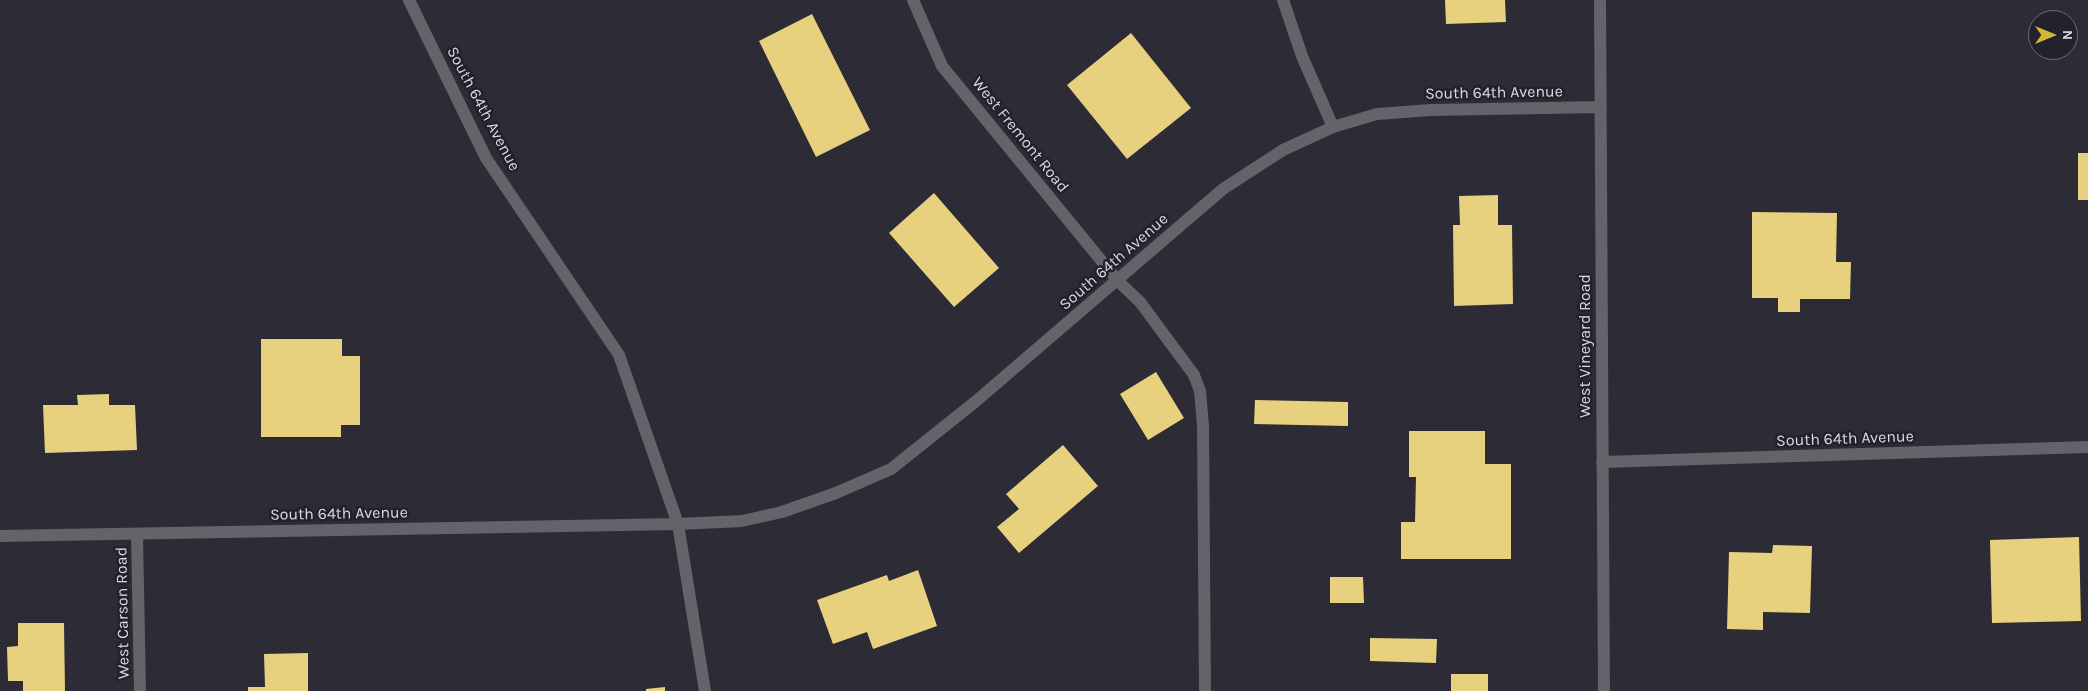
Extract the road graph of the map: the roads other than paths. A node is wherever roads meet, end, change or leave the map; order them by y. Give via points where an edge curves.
1 (409, 0) edge
2 (913, 0) edge
3 (1283, 0) edge
4 (1600, 0) edge
5 (1601, 107) junction
6 (1333, 127) junction
7 (1118, 281) junction
8 (2088, 447) edge
9 (1602, 462) junction
10 (678, 524) junction
11 (138, 534) junction
12 (0, 536) edge
13 (140, 691) edge
14 (705, 691) edge
15 (1205, 691) edge
16 (1604, 691) edge

1 - 10 street, South 64th Avenue via 486,158 619,355
2 - 7 street, West Fremont Road via 942,66
3 - 6 street via 1302,56
4 - 5 street, West Vineyard Road
5 - 6 street, South 64th Avenue via 1376,114
5 - 9 street, West Vineyard Road
6 - 7 street, South 64th Avenue via 1283,150 1223,189
7 - 10 street, South 64th Avenue via 891,469 782,512 742,521
7 - 15 street, West Fremont Road via 1140,302 1194,375 1200,391
8 - 9 street, South 64th Avenue
9 - 16 street, West Vineyard Road
10 - 11 street, South 64th Avenue
10 - 14 street, South 64th Avenue
11 - 12 street, South 64th Avenue
11 - 13 street, West Carson Road

